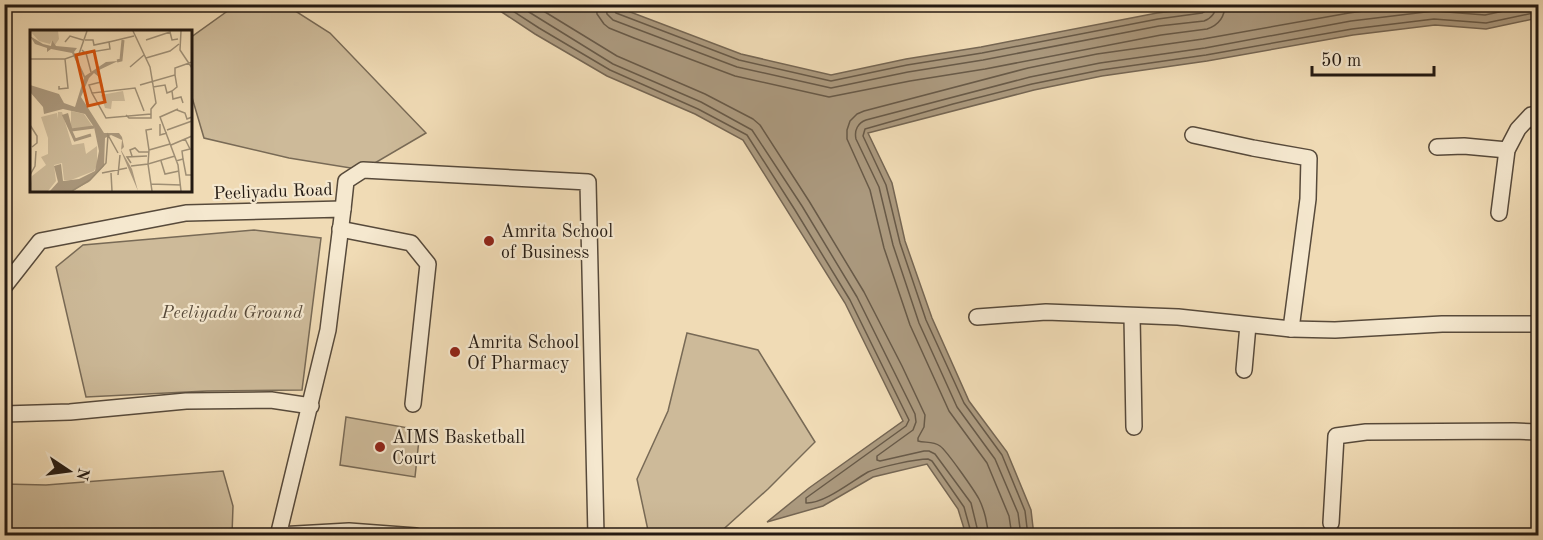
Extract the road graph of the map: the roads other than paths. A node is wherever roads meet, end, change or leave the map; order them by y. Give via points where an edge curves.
1 (1539, 124) edge
2 (1193, 135) dead end
3 (1437, 147) dead end
4 (1507, 150) junction
5 (343, 209) junction
6 (1499, 213) dead end
7 (340, 229) junction
8 (4, 287) edge
9 (977, 316) dead end
10 (1132, 316) junction
11 (1539, 324) edge
12 (1248, 325) junction
13 (1291, 329) junction
14 (1244, 370) dead end
15 (413, 404) dead end
16 (310, 406) junction
17 (4, 414) edge
18 (1134, 427) dead end
19 (1539, 432) edge
20 (1331, 523) dead end
21 (278, 535) edge
22 (416, 536) edge
23 (596, 536) edge

1 - 4 street via 1531,115
2 - 13 street via 1309,158 1308,200
3 - 4 street
4 - 6 street
5 - 7 street, Peeliyadu Road
5 - 8 street, Peeliyadu Road via 186,213 40,241
5 - 23 street via 346,181 363,170 588,182
7 - 15 street via 411,243 428,264
7 - 16 street, Peeliyadu Road via 328,330
9 - 10 street via 1046,312
10 - 12 street
10 - 18 street
11 - 13 street
12 - 13 street
12 - 14 street
16 - 17 street via 271,400 186,401
16 - 21 street, Peeliyadu Road
19 - 20 street via 1366,432 1336,436
21 - 22 street via 349,531

